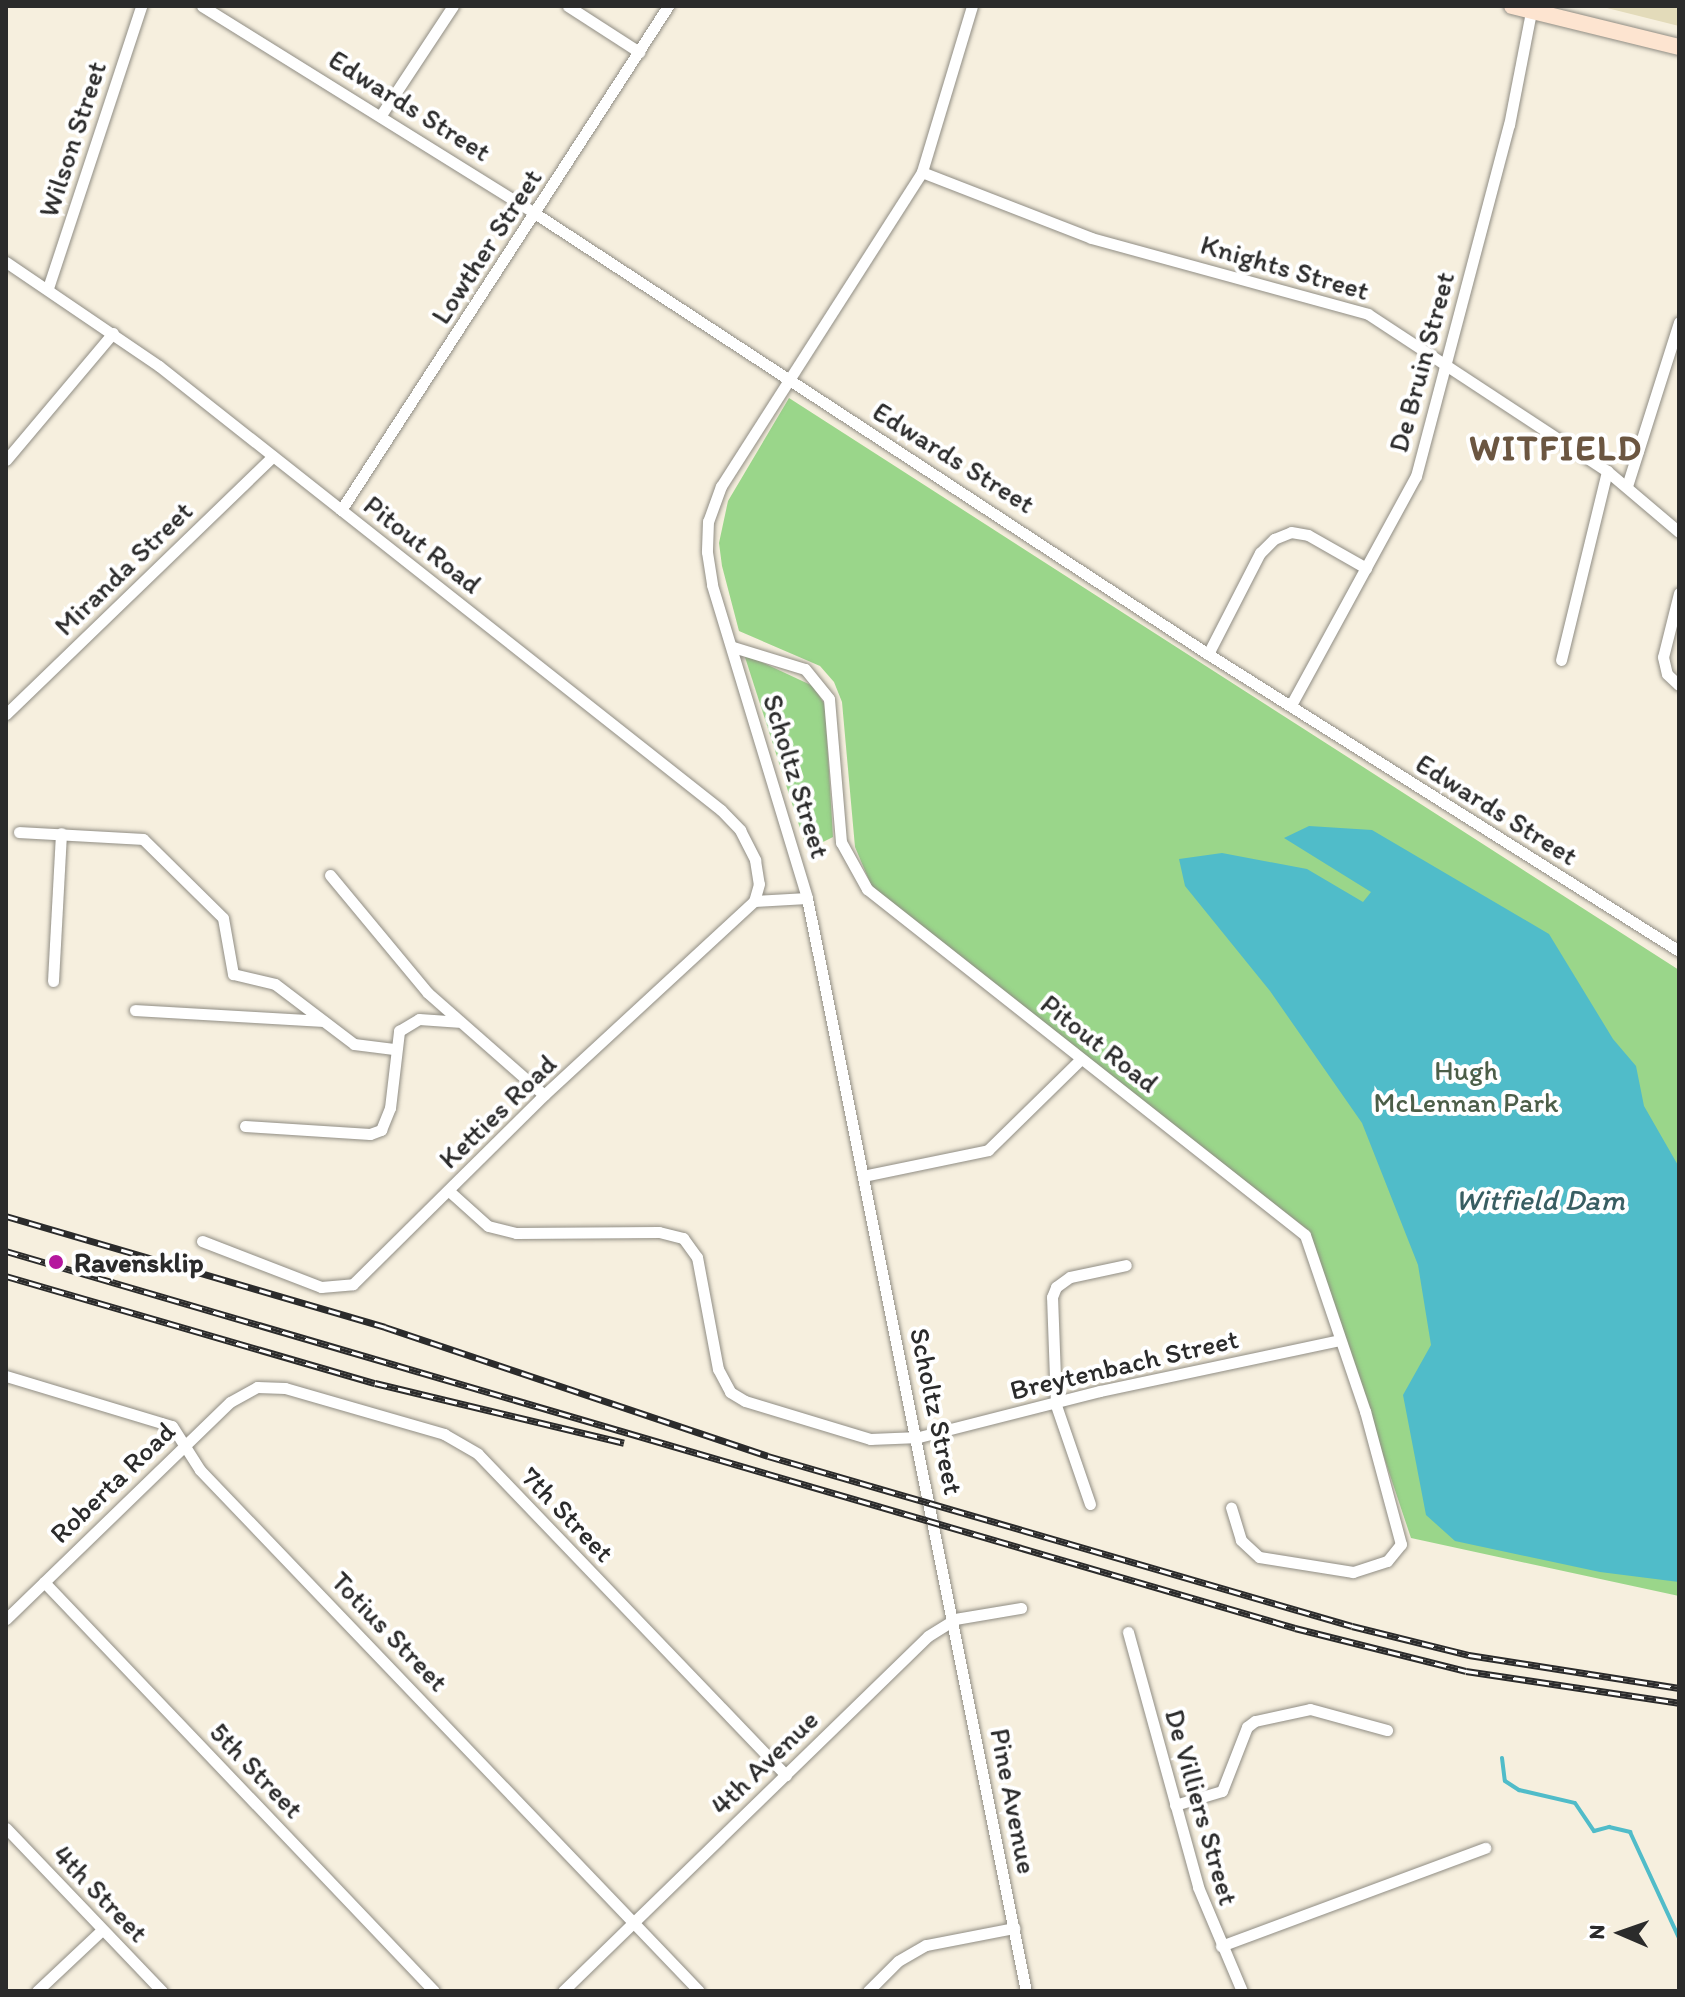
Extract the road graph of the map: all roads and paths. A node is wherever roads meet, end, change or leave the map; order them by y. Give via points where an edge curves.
1 (141, 6) edge
2 (202, 6) edge
3 (453, 6) edge
4 (568, 6) edge
5 (668, 6) edge
6 (972, 6) edge
7 (1512, 6) edge
8 (1533, 9) edge
9 (1679, 47) edge
10 (639, 52) junction
11 (381, 115) junction
12 (922, 172) junction
13 (536, 214) junction
14 (6, 262) edge
15 (48, 288) junction
16 (1679, 322) edge
17 (113, 333) junction
18 (1445, 367) junction
19 (785, 380) junction
20 (273, 456) junction
21 (6, 460) edge
22 (1607, 471) junction
23 (1627, 486) junction
24 (341, 510) junction
25 (1679, 532) edge
26 (1366, 568) junction
27 (1679, 593) edge
28 (733, 647) junction
29 (1208, 654) junction
30 (1561, 660) dead end
31 (1679, 685) edge
32 (1291, 705) junction
33 (6, 714) edge
34 (19, 832) dead end
35 (61, 833) junction
36 (330, 875) dead end
37 (807, 898) junction
38 (754, 901) junction
39 (1679, 951) edge
40 (53, 981) dead end
41 (135, 1010) dead end
42 (323, 1021) junction
43 (459, 1022) junction
44 (394, 1049) junction
45 (1081, 1059) junction
46 (544, 1095) junction
47 (245, 1126) dead end
48 (863, 1176) junction
49 (449, 1191) junction
50 (202, 1241) dead end
51 (1126, 1265) dead end
52 (1339, 1340) junction
53 (6, 1376) edge
54 (257, 1387) joint
55 (1056, 1405) junction
56 (919, 1437) junction
57 (183, 1446) junction
58 (1090, 1504) dead end
59 (1231, 1508) dead end
60 (44, 1582) junction
61 (1021, 1608) dead end
62 (6, 1619) edge
63 (955, 1619) junction
64 (1128, 1632) dead end
65 (1387, 1730) dead end
66 (786, 1775) junction
67 (1175, 1805) junction
68 (6, 1828) edge
69 (1485, 1848) dead end
70 (633, 1924) junction
71 (1014, 1928) junction
72 (102, 1930) junction
73 (1221, 1946) junction
74 (37, 1991) edge
75 (162, 1991) edge
76 (434, 1991) edge
77 (563, 1991) edge
78 (699, 1991) edge
79 (868, 1991) edge
80 (1026, 1991) edge
81 (1242, 1991) edge

1 - 15 street, Wilson Street
2 - 11 street, Edwards Street
3 - 11 street
4 - 10 street
5 - 10 street, Lowther Street
6 - 12 street, Scholtz Street
7 - 8 street
8 - 9 street
8 - 18 street, De Bruin Street
10 - 13 street, Lowther Street
11 - 13 street, Edwards Street
12 - 18 street, Knights Street via 1106,243 1353,308
12 - 19 street, Scholtz Street
13 - 19 street, Edwards Street
13 - 24 street, Lowther Street
14 - 15 street, Pitout Road
15 - 17 street, Pitout Road
16 - 23 street
17 - 20 street, Pitout Road
17 - 21 street
18 - 22 street, Knights Street
18 - 26 street, De Bruin Street via 1416,476
19 - 28 street, Scholtz Street via 721,486 708,521 709,571
19 - 29 street, Edwards Street via 1065,556
20 - 24 street, Pitout Road
20 - 33 street, Miranda Street
22 - 23 street, Knights Street
22 - 30 street
23 - 25 street, Knights Street
24 - 38 street, Pitout Road via 721,810 740,830 755,860 759,884
26 - 29 street via 1308,535 1291,532 1274,539 1260,553
26 - 32 street, De Bruin Street
27 - 31 street via 1663,657 1667,674
28 - 37 street, Scholtz Street
28 - 45 street, Pitout Road via 805,669 829,699 841,842 867,889
29 - 32 street, Edwards Street
32 - 39 street, Edwards Street
34 - 35 street
35 - 40 street
35 - 42 street via 125,835 150,844 223,918 233,974 264,978
36 - 43 street via 381,940
37 - 38 street
37 - 48 street, Scholtz Street
38 - 46 street, Ketties Road
41 - 42 street
42 - 44 street via 360,1047
43 - 44 street via 413,1020 399,1031
43 - 46 street
44 - 47 street via 390,1108 381,1130 370,1134
45 - 48 street via 988,1150
45 - 52 street, Pitout Road via 1301,1231
46 - 49 street, Ketties Road
48 - 56 street, Scholtz Street
49 - 50 street, Ketties Road via 361,1279 340,1288 321,1287
49 - 56 street, Breytenbach Street via 488,1226 516,1233 659,1232 683,1238 697,1257 718,1369 730,1392 857,1436
51 - 55 street via 1070,1277 1056,1287 1051,1315
52 - 55 street, Breytenbach Street
52 - 59 street, Pitout Road via 1401,1544 1387,1561 1353,1572 1330,1571 1249,1551
53 - 57 street, Totius Street via 164,1421
54 - 57 street, Roberta Road via 230,1402
54 - 66 street, 7th Street via 285,1388 444,1434 471,1449
55 - 56 street, Breytenbach Street
55 - 58 street
56 - 63 street, Scholtz Street
57 - 60 street, Roberta Road
57 - 70 street, Totius Street via 200,1470
60 - 62 street, Roberta Road
60 - 76 street, 5th Street
61 - 63 street, 4th Avenue
63 - 66 street, 4th Avenue via 928,1636
63 - 71 street, Pine Avenue
64 - 67 street, De Villiers Street
65 - 67 street via 1310,1709 1255,1721 1247,1727 1222,1791
66 - 70 street, 4th Avenue
67 - 73 street, De Villiers Street
68 - 72 street, 4th Street
69 - 73 street
70 - 77 street, 4th Avenue
70 - 78 street, Totius Street
71 - 79 street via 926,1945 898,1961
71 - 80 street, Pine Avenue
72 - 74 street
72 - 75 street, 4th Street
73 - 81 street, De Villiers Street

